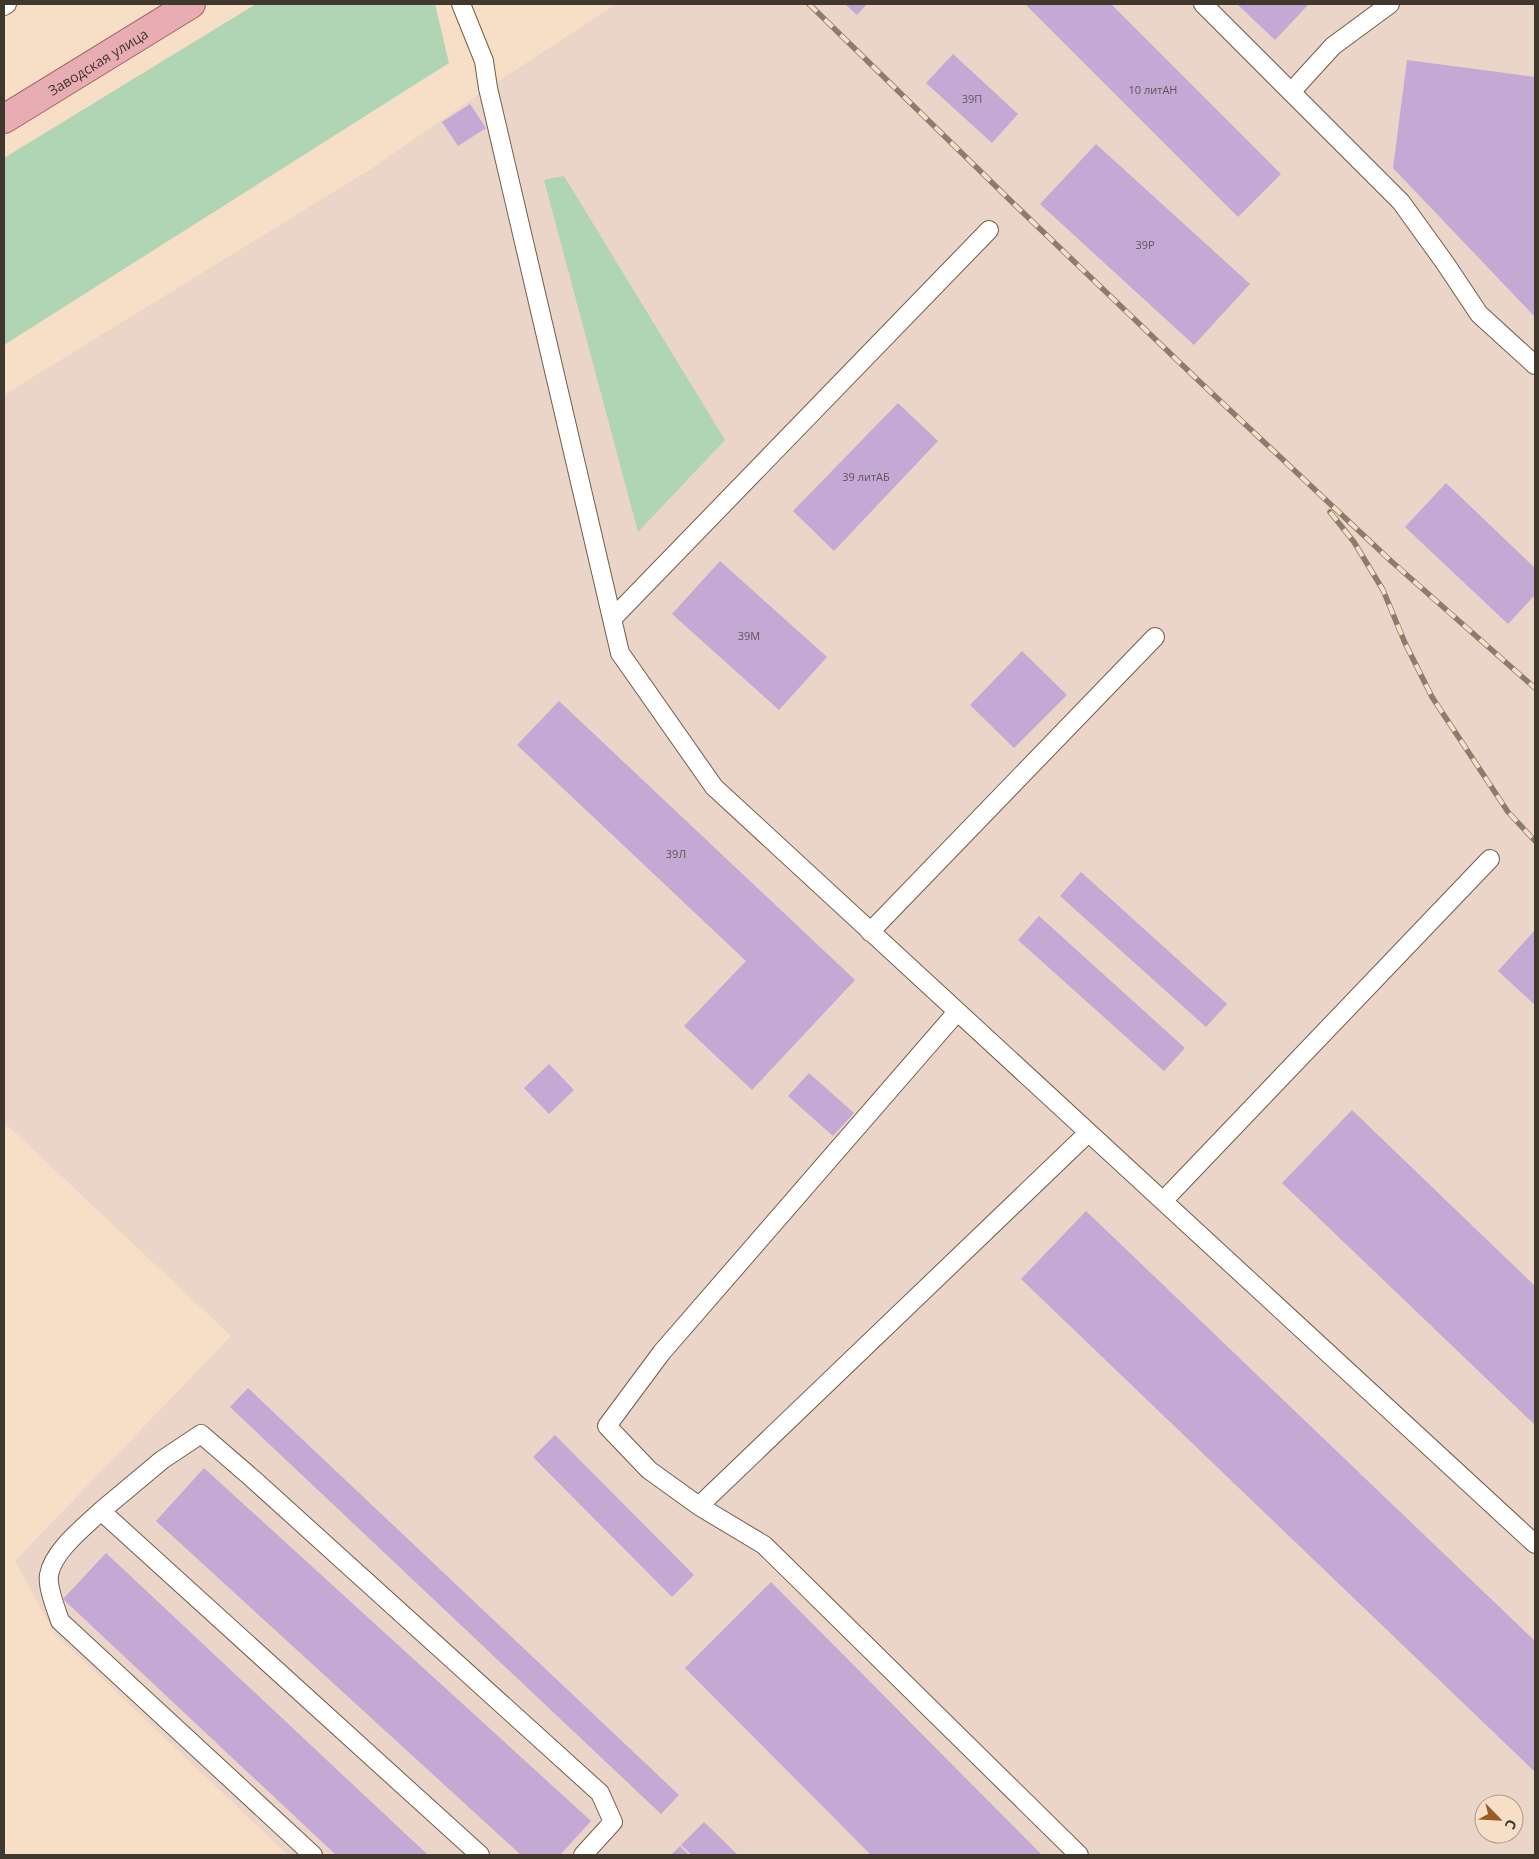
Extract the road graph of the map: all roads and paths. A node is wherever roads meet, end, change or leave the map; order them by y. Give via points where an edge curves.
1 (461, 4) edge
2 (1203, 4) edge
3 (1390, 4) edge
4 (186, 5) edge
5 (1292, 91) junction
6 (4, 119) edge
7 (989, 230) dead end
8 (1535, 365) edge
9 (612, 619) junction
10 (1155, 638) dead end
11 (1490, 858) dead end
12 (870, 932) junction
13 (957, 1012) junction
14 (1088, 1133) junction
15 (1163, 1201) junction
16 (699, 1506) junction
17 (101, 1511) junction
18 (1535, 1544) edge
19 (313, 1855) edge
20 (480, 1855) edge
21 (583, 1855) edge
22 (1079, 1855) edge

1 - 9 lane via 484,61
2 - 5 lane
3 - 5 lane via 1333,46
4 - 6 main road, Заводская улица
5 - 8 lane via 1401,202 1479,314
7 - 9 lane
9 - 12 lane via 620,653 714,787
10 - 12 lane
11 - 15 lane
12 - 13 lane
13 - 14 lane
13 - 16 lane via 662,1352 606,1426 649,1470
14 - 15 lane
14 - 16 lane
15 - 18 lane
16 - 22 lane via 764,1545
17 - 19 lane via 60,1549 49,1575 60,1621
17 - 20 lane
17 - 21 lane via 162,1460 201,1434 600,1793 613,1822

